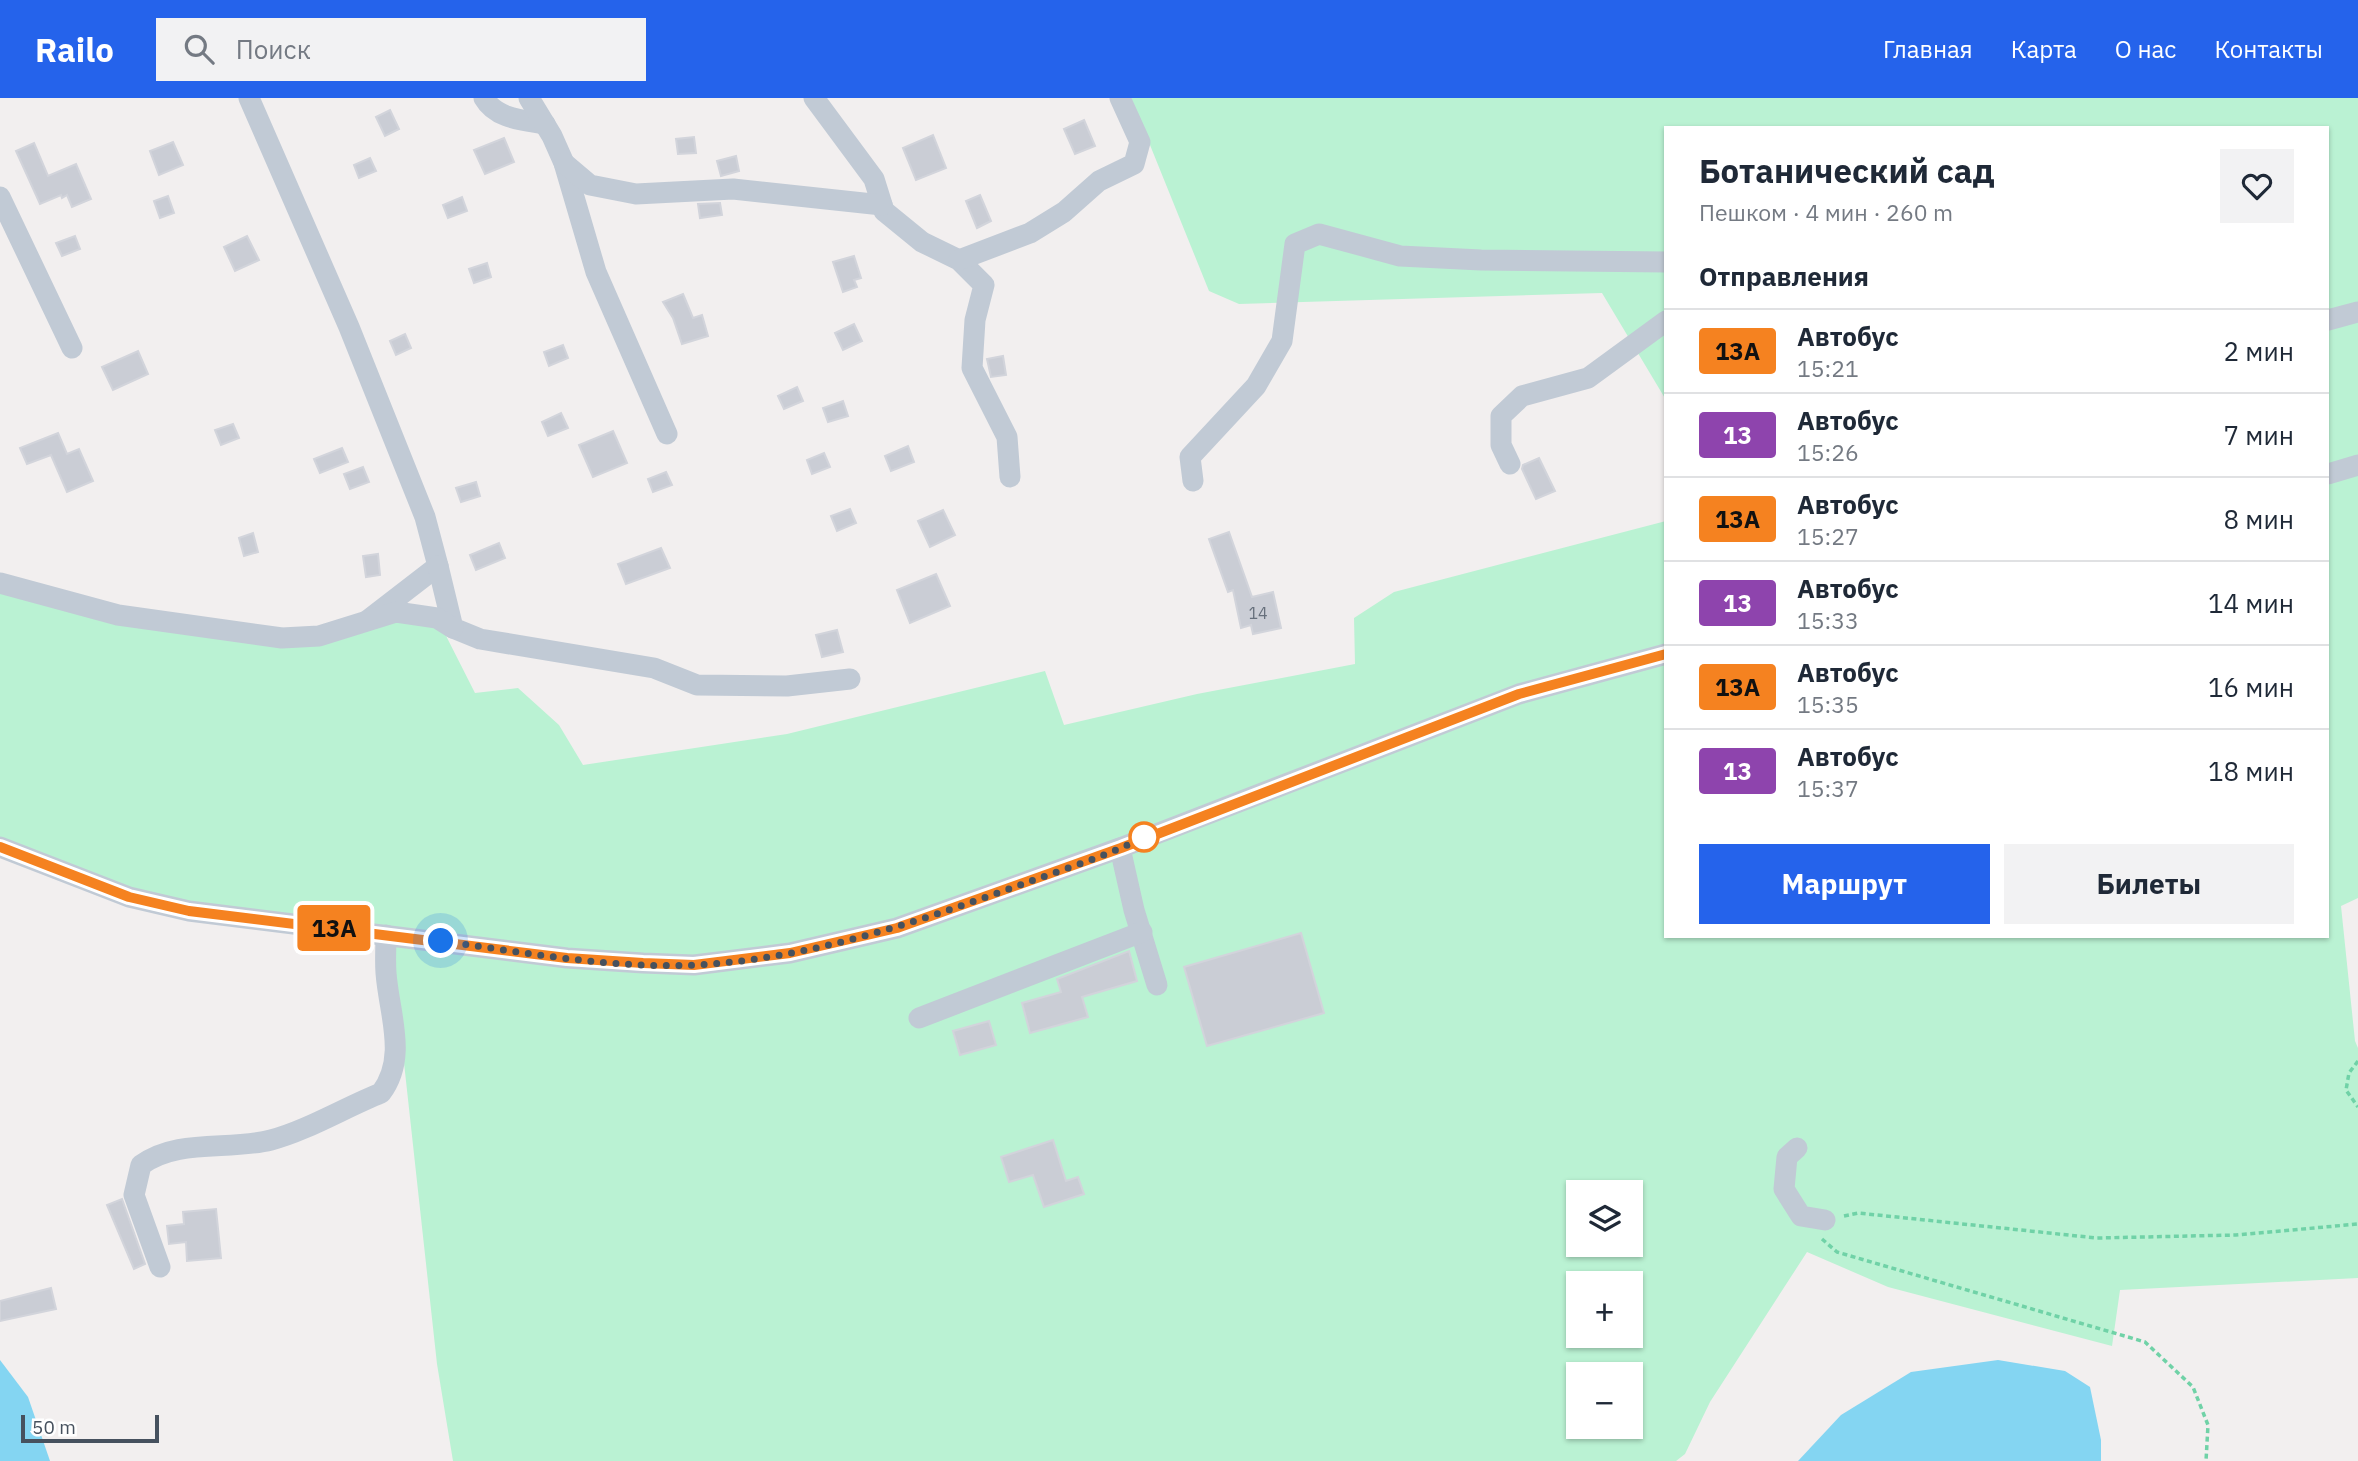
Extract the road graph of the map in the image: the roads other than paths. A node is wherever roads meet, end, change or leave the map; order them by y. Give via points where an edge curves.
1 (250, 98) edge
2 (484, 98) edge
3 (529, 98) edge
4 (814, 98) edge
5 (1120, 98) edge
6 (545, 124) junction
7 (564, 163) junction
8 (0, 197) edge
9 (882, 205) junction
10 (959, 260) junction
11 (1664, 262) edge
12 (2358, 312) edge
13 (2329, 320) edge
14 (1664, 322) edge
15 (72, 348) dead end
16 (667, 434) dead end
17 (1510, 464) dead end
18 (2358, 465) edge
19 (2329, 474) edge
20 (1010, 477) dead end
21 (1193, 481) dead end
22 (438, 566) junction
23 (0, 583) edge
24 (368, 621) junction
25 (453, 628) junction
26 (1664, 655) edge
27 (850, 679) dead end
28 (0, 847) edge
29 (1121, 848) junction
30 (1142, 932) junction
31 (386, 935) junction
32 (1157, 985) dead end
33 (919, 1018) dead end
34 (1797, 1148) dead end
35 (1825, 1220) road end
36 (159, 1267) dead end

1 - 22 street via 349,327 425,517
2 - 6 street via 510,118
3 - 6 street
4 - 9 street via 874,179
5 - 10 street via 1140,142 1134,164 1099,181 1064,212 1030,233
6 - 7 street
7 - 9 street via 590,185 636,194 733,189
7 - 16 street via 596,272
8 - 15 street
9 - 10 street via 922,242
10 - 20 street via 984,285 975,320 972,368 1007,437
11 - 21 street via 1400,256 1319,234 1295,244 1282,341 1256,386 1190,457
12 - 13 street
14 - 17 street via 1588,378 1522,396 1500,416 1501,444
18 - 19 street
22 - 24 street
22 - 25 street
23 - 24 street via 118,615 282,638 319,636
24 - 25 street via 396,612 438,618
25 - 27 street via 480,639 654,668 697,685 787,686
26 - 29 street via 1519,694
28 - 31 street via 156,905
29 - 30 street
29 - 31 street via 897,928 819,948 731,961 694,965 567,958
30 - 32 street
30 - 33 street
31 - 36 street via 396,1045 390,1081 381,1093 273,1140 183,1148 156,1154 141,1165 134,1195
34 - 35 street via 1787,1157 1784,1189 1801,1216

